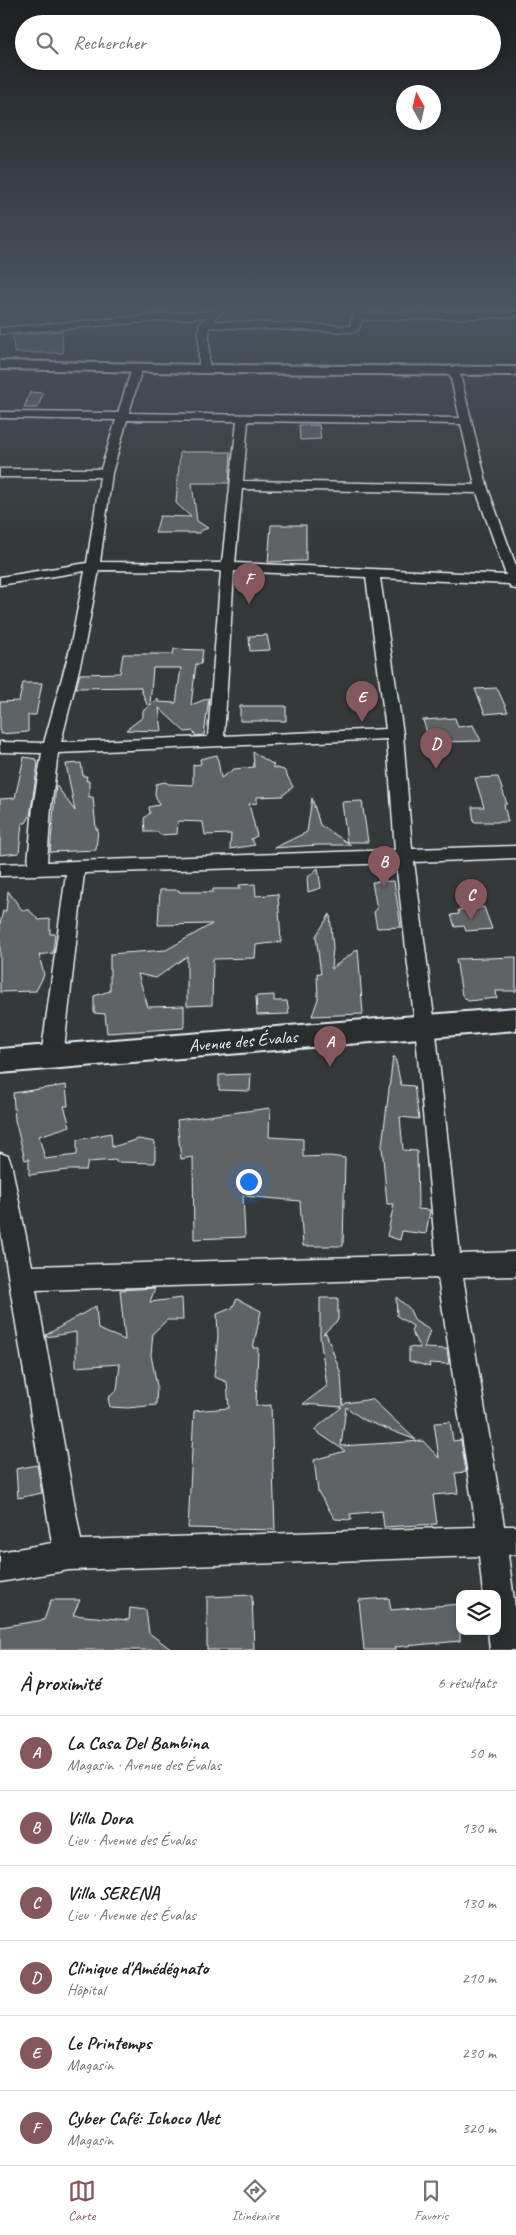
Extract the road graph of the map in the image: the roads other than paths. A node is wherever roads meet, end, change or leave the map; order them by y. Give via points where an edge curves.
1 (132, 384) edge
2 (457, 384) edge
3 (0, 415) edge
4 (122, 416) junction
5 (244, 420) junction
6 (465, 421) junction
7 (0, 473) edge
8 (106, 473) junction
9 (236, 485) junction
10 (482, 488) junction
11 (93, 566) junction
12 (228, 567) junction
13 (372, 572) junction
14 (0, 581) edge
15 (516, 582) edge
16 (395, 734) junction
17 (216, 740) junction
18 (0, 747) edge
19 (51, 748) junction
20 (516, 852) edge
21 (404, 856) junction
22 (76, 868) junction
23 (37, 869) junction
24 (0, 870) edge
25 (516, 1019) edge
26 (425, 1025) junction
27 (52, 1057) junction
28 (0, 1061) edge
29 (0, 1162) edge
30 (516, 1264) edge
31 (449, 1266) junction
32 (22, 1278) junction
33 (504, 1540) edge
34 (69, 1555) junction
35 (0, 1567) edge
36 (505, 1650) edge

1 - 4 street
2 - 6 street
3 - 4 street
4 - 5 street
4 - 8 street
5 - 6 street
5 - 9 street
6 - 10 street
7 - 8 street
8 - 11 street
9 - 10 street
9 - 12 street
10 - 15 street
11 - 12 street
11 - 14 street
11 - 19 street via 77,649
12 - 13 street
12 - 17 street
13 - 15 street
13 - 16 street
16 - 17 street
16 - 21 street
17 - 19 street
18 - 19 street
19 - 23 street
20 - 21 street
21 - 22 street
21 - 26 street
22 - 23 street
22 - 27 street
23 - 24 street
25 - 26 street, Avenue des Évalas
26 - 27 street, Avenue des Évalas
26 - 31 street
27 - 28 street, Avenue des Évalas
29 - 32 street
30 - 31 street
31 - 32 street
31 - 33 street
32 - 34 street
33 - 34 street
33 - 36 street
34 - 35 street

